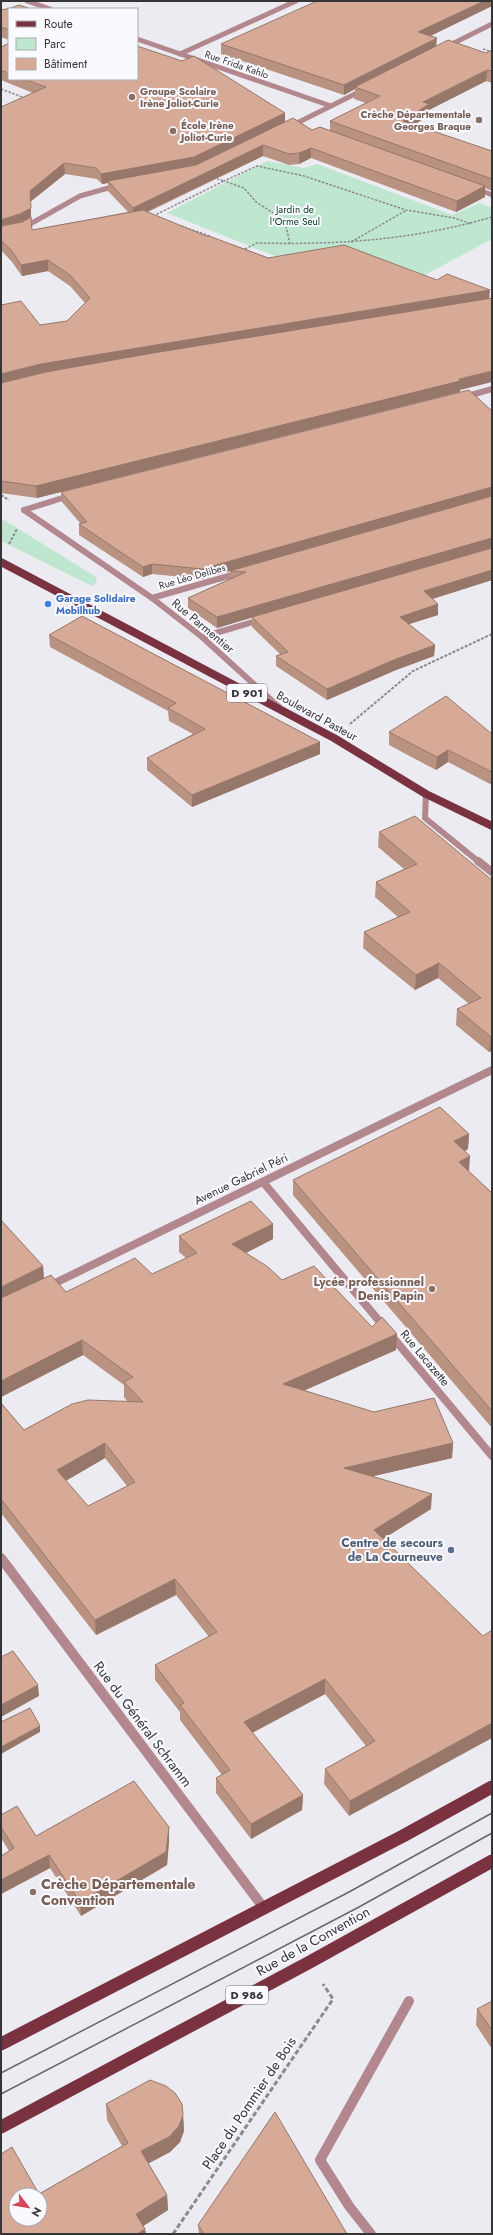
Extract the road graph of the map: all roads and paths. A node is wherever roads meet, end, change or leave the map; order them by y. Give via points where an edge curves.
1 (27, 1) edge
2 (296, 1) edge
3 (47, 8) edge
4 (492, 24) edge
5 (138, 39) edge
6 (437, 52) edge
7 (180, 54) junction
8 (367, 88) edge
9 (1, 89) edge
10 (28, 99) edge
11 (331, 106) junction
12 (295, 124) junction
13 (302, 126) edge
14 (281, 130) edge
15 (209, 176) edge
16 (224, 181) junction
17 (128, 184) edge
18 (470, 187) edge
19 (492, 195) edge
20 (406, 210) junction
21 (153, 216) junction
22 (146, 217) edge
23 (492, 217) edge
24 (160, 218) edge
25 (174, 224) edge
26 (472, 224) junction
27 (15, 231) edge
28 (217, 239) edge
29 (350, 243) junction
30 (231, 244) edge
31 (290, 244) junction
32 (245, 249) junction
33 (274, 260) edge
34 (491, 391) edge
35 (458, 398) edge
36 (83, 492) edge
37 (37, 518) junction
38 (6, 550) dead end
39 (1, 562) edge
40 (249, 570) edge
41 (152, 598) junction
42 (271, 617) edge
43 (492, 634) edge
44 (202, 637) junction
45 (282, 711) junction
46 (334, 738) junction
47 (426, 794) junction
48 (492, 826) edge
49 (492, 872) edge
50 (492, 1070) edge
51 (263, 1182) junction
52 (43, 1289) edge
53 (492, 1456) edge
54 (1, 1558) edge
55 (492, 1786) edge
56 (492, 1861) edge
57 (262, 1907) junction
58 (323, 1984) dead end
59 (409, 2001) dead end
60 (1, 2044) edge
61 (1, 2127) edge
62 (173, 2234) edge
63 (371, 2234) edge

1 - 3 street
2 - 7 street
4 - 6 street
5 - 7 street, Rue Frida Kahlo
7 - 11 street, Rue Frida Kahlo
8 - 11 street
9 - 10 path
11 - 12 street
12 - 13 street
12 - 14 street
15 - 16 path
16 - 20 path via 257,166 304,176
16 - 21 path
16 - 31 path via 244,188 256,202 278,216 286,226
17 - 27 street via 93,190 72,198
18 - 19 street
20 - 26 path via 454,218
20 - 29 path
21 - 22 path
21 - 24 path
23 - 26 path
25 - 28 path
26 - 29 path via 427,235
29 - 31 path
30 - 32 path
31 - 32 path via 257,243
32 - 33 path
34 - 35 street
36 - 37 street, Rue Parmentier via 24,510
37 - 38 path via 18,527
37 - 41 street, Rue Parmentier
39 - 45 main road, Boulevard Pasteur / D 901
40 - 41 street, Rue Léo Delibes
41 - 44 street, Rue Parmentier
42 - 44 street
43 - 46 path via 413,671
44 - 45 street, Rue Parmentier
45 - 46 main road, Boulevard Pasteur / D 901
46 - 47 main road, Boulevard Pasteur / D 901
47 - 48 main road, Boulevard Pasteur / D 901
47 - 49 street via 425,818
50 - 51 street, Avenue Gabriel Péri
51 - 52 street, Avenue Gabriel Péri
51 - 53 street, Rue Lacazette
54 - 57 street, Rue du Général Schramm
55 - 57 main road via 403,1836
56 - 61 main road, Rue de la Convention / D 986 via 308,1963
57 - 60 main road
58 - 62 path, Place du Pommier de Bois via 333,1999
59 - 63 street via 320,2160

